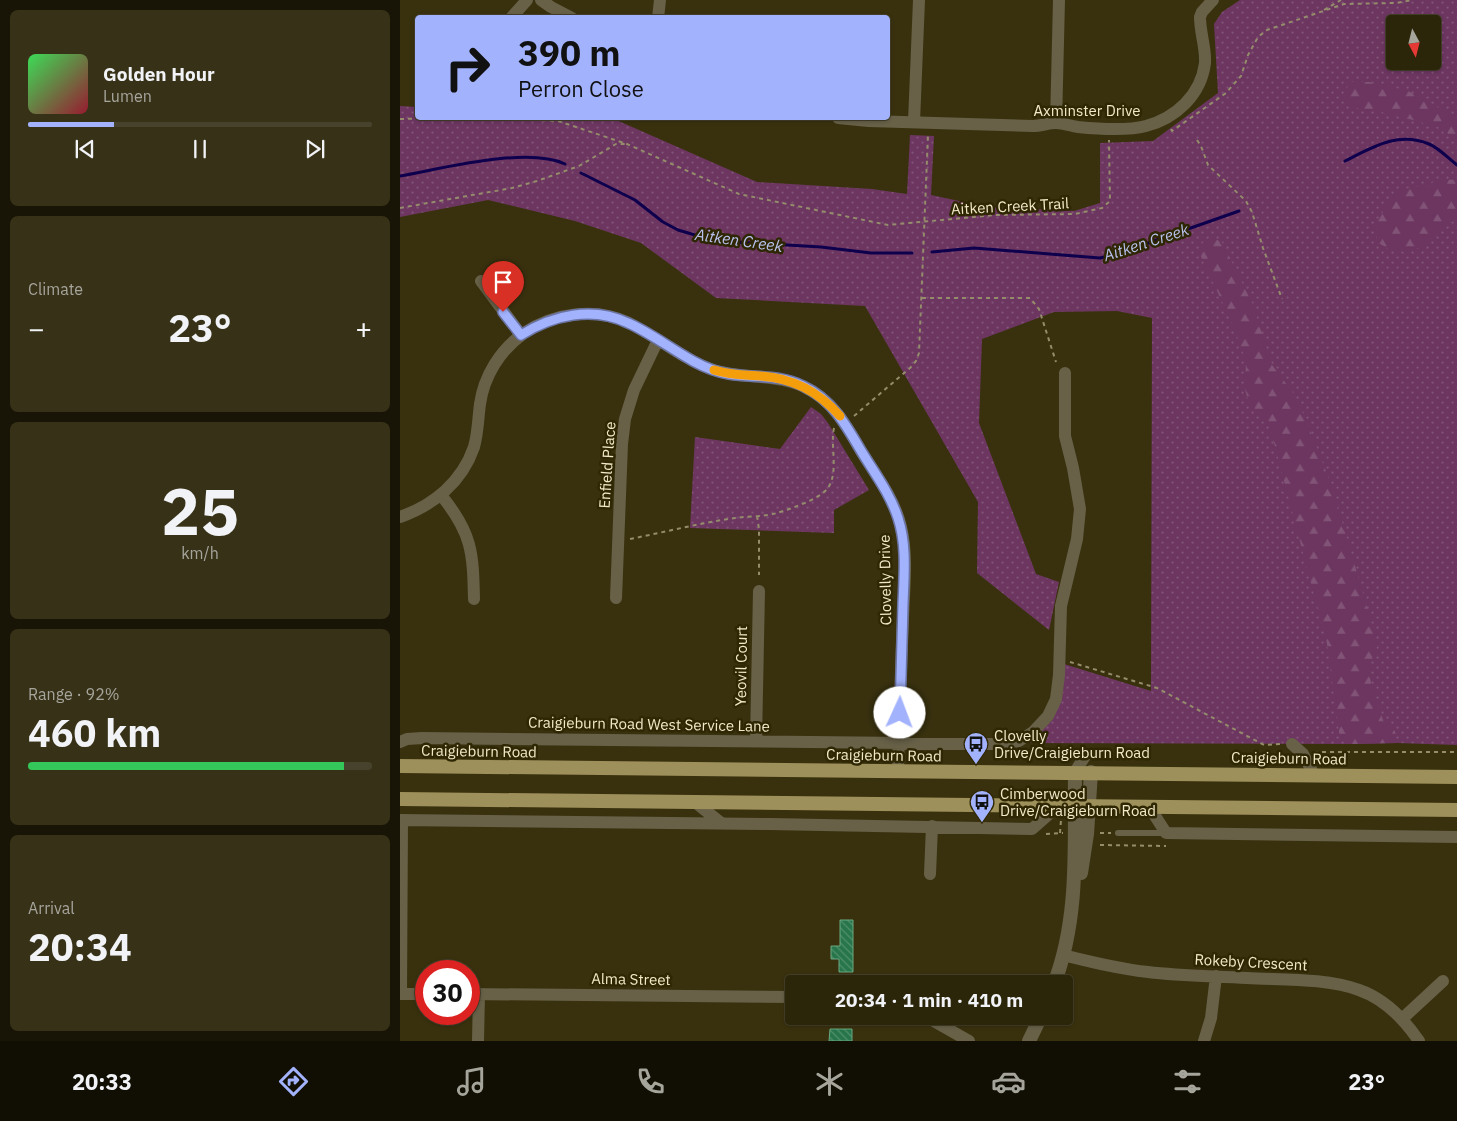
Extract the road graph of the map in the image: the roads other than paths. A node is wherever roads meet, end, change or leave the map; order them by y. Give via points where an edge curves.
1 (527, 0) edge
2 (541, 0) edge
3 (660, 0) edge
4 (918, 0) edge
5 (1059, 0) edge
6 (1213, 0) edge
7 (514, 15) edge
8 (567, 15) edge
9 (658, 15) edge
10 (876, 120) edge
11 (914, 122) junction
12 (1056, 123) junction
13 (481, 281) dead end
14 (521, 335) junction
15 (658, 340) junction
16 (1065, 374) dead end
17 (441, 496) junction
18 (400, 517) edge
19 (759, 591) dead end
20 (616, 598) dead end
21 (474, 599) dead end
22 (756, 741) junction
23 (400, 742) edge
24 (899, 743) junction
25 (1292, 744) road end
26 (400, 766) edge
27 (898, 771) junction
28 (1075, 772) junction
29 (1091, 772) junction
30 (1314, 775) junction
31 (1457, 777) edge
32 (400, 799) edge
33 (695, 802) junction
34 (1057, 807) junction
35 (1075, 807) junction
36 (1090, 808) junction
37 (1150, 808) junction
38 (1457, 810) edge
39 (401, 820) edge
40 (722, 824) junction
41 (932, 826) junction
42 (1118, 833) road end
43 (1166, 833) junction
44 (1457, 837) edge
45 (930, 874) dead end
46 (1074, 900) junction
47 (1063, 955) junction
48 (1057, 975) edge
49 (1216, 976) junction
50 (1443, 981) dead end
51 (401, 994) edge
52 (415, 994) edge
53 (480, 994) edge
54 (785, 997) edge
55 (1402, 1019) junction
56 (477, 1025) edge
57 (941, 1025) edge
58 (1037, 1025) edge
59 (478, 1041) edge
60 (969, 1041) edge
61 (1029, 1041) edge
62 (1204, 1041) edge
63 (1418, 1041) edge

1 - 7 street
2 - 8 street
3 - 9 street
4 - 11 street
5 - 12 street
6 - 12 street, Axminster Drive via 1200,17 1205,52 1202,76 1191,98 1178,111 1156,123 1136,128 1079,127
10 - 11 street, Axminster Drive
11 - 12 street, Axminster Drive via 1033,126
13 - 14 street
14 - 15 street, Clovelly Drive via 555,318 589,314 622,320
14 - 17 street, Clovelly Drive via 500,355 491,369 482,394 474,447 463,469
15 - 20 street, Enfield Place via 634,390 625,419
15 - 24 street, Clovelly Drive via 717,372 781,378 802,386 823,398 844,421 892,504 903,538
16 - 24 street, Craigieburn Road West Service Lane via 1065,436 1080,509 1078,539 1061,606 1054,703 1048,716 1019,741 999,744
17 - 18 street, Clovelly Drive
17 - 21 street via 458,517 468,538 473,563
19 - 22 street, Yeovil Court
22 - 23 street, Craigieburn Road West Service Lane via 422,738
22 - 24 street, Craigieburn Road West Service Lane
24 - 27 street, Clovelly Drive
25 - 30 street via 1303,754
26 - 27 main road, Craigieburn Road
27 - 28 main road, Craigieburn Road
28 - 29 main road, Craigieburn Road
28 - 35 street
29 - 30 main road, Craigieburn Road
29 - 36 street
30 - 31 main road, Craigieburn Road
32 - 33 main road
33 - 34 main road
33 - 40 street
34 - 35 main road
34 - 41 street via 1032,829
35 - 36 main road
35 - 46 street
36 - 37 main road
36 - 46 street via 1080,881
37 - 38 main road
37 - 43 street
39 - 40 street
39 - 51 street
40 - 41 street
41 - 45 street
42 - 43 lane
43 - 44 street
46 - 47 street
47 - 48 street
47 - 49 street, Rokeby Crescent via 1129,969
49 - 55 street, Rokeby Crescent via 1347,986 1372,995
49 - 62 street via 1211,1018
50 - 55 street
51 - 52 street
53 - 54 street, Alma Street
55 - 63 street, Rokeby Crescent
56 - 59 street
57 - 60 street
58 - 61 street

